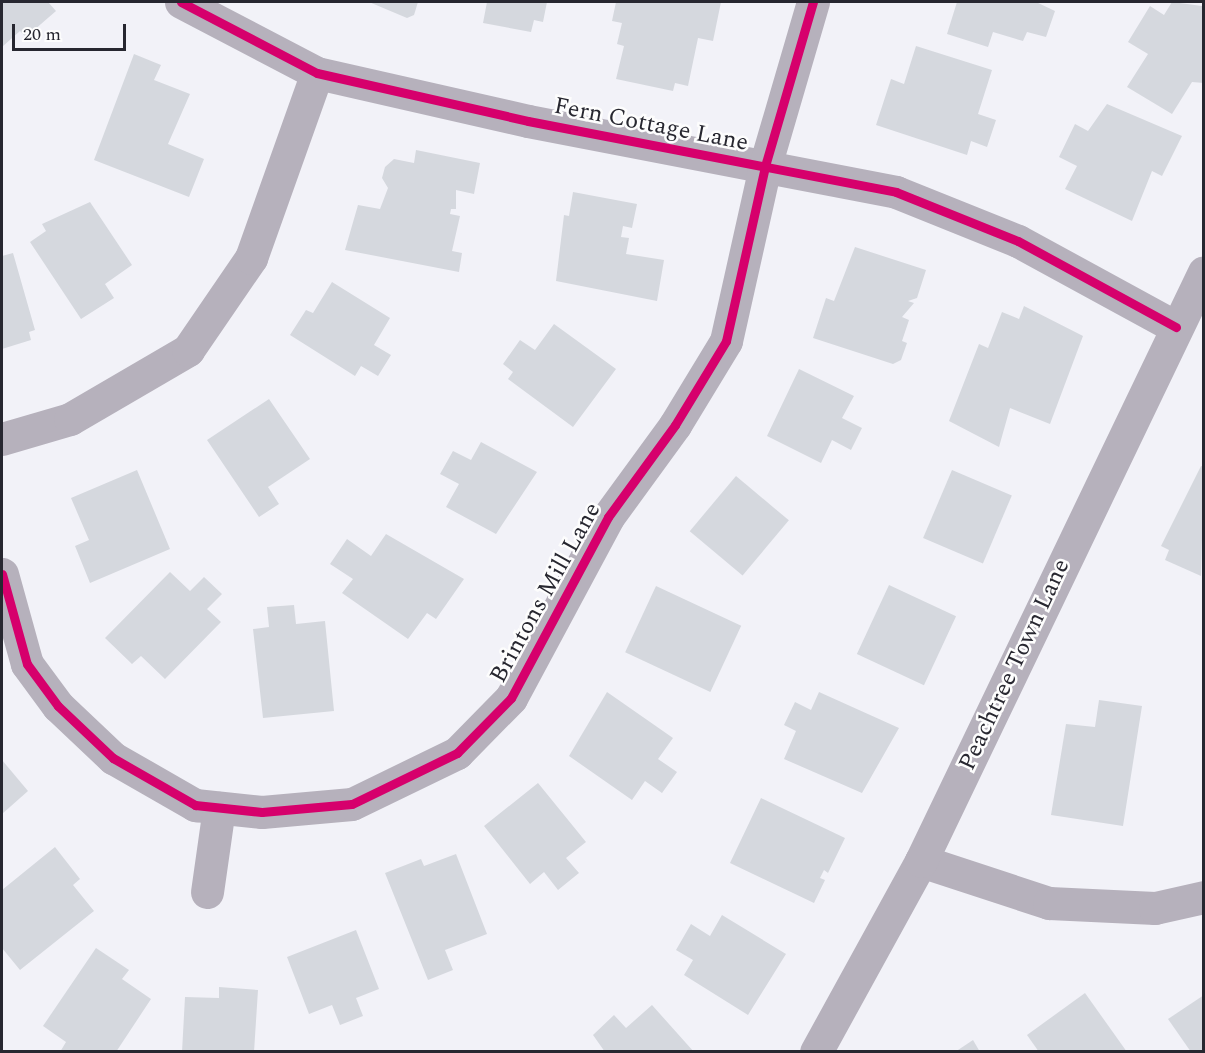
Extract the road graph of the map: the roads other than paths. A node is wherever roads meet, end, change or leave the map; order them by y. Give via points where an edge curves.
1 (181, 2) edge
2 (813, 2) edge
3 (317, 74) junction
4 (765, 166) junction
5 (1203, 272) edge
6 (1176, 327) junction
7 (2, 439) edge
8 (2, 574) edge
9 (219, 808) junction
10 (921, 861) junction
11 (207, 892) dead end
12 (1203, 897) edge
13 (816, 1052) edge

1 - 3 street, Fern Cottage Lane
2 - 4 street, Brintons Mill Lane
3 - 4 street, Fern Cottage Lane
3 - 7 street via 251,258 188,350 70,419
4 - 6 street, Fern Cottage Lane via 896,192 1018,241
4 - 9 street, Brintons Mill Lane via 726,341 675,425 608,517 511,698 457,753 351,804 262,812
5 - 6 street, Peachtree Town Lane
6 - 10 street, Peachtree Town Lane
8 - 9 street, Brintons Mill Lane via 27,664 58,706 112,758 195,805
9 - 11 street
10 - 12 street via 1049,903 1155,908
10 - 13 street, Peachtree Town Lane

